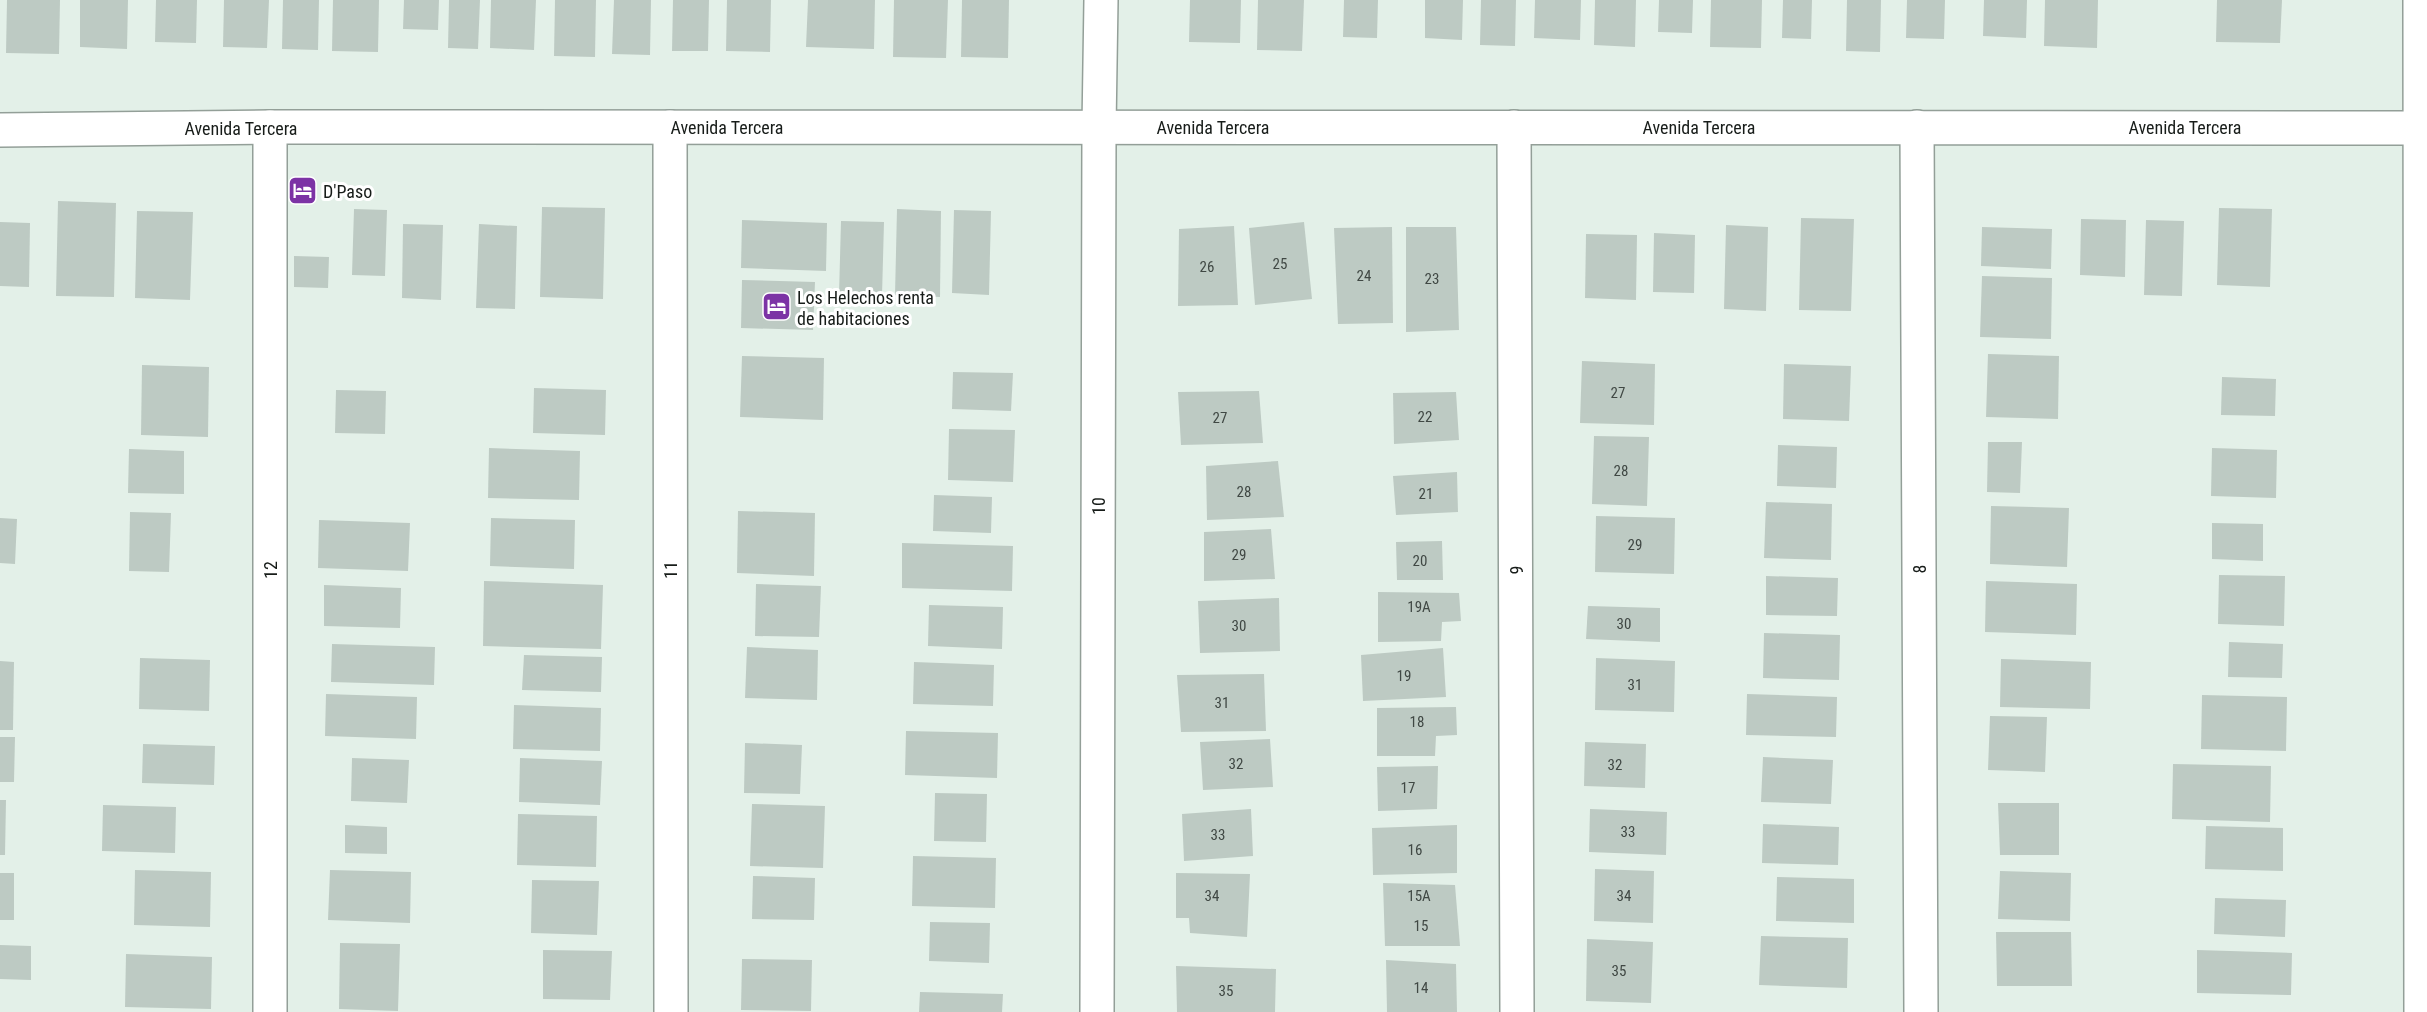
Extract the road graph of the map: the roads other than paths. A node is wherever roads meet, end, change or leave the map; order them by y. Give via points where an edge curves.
1 (1101, 0) edge
2 (2420, 0) edge
3 (270, 127) junction
4 (670, 127) junction
5 (1099, 127) junction
6 (1515, 127) junction
7 (1917, 127) junction
8 (2423, 128) edge
9 (0, 130) edge
10 (270, 1012) edge
11 (671, 1012) edge
12 (1097, 1012) edge
13 (1516, 1012) edge
14 (1921, 1012) edge
15 (2421, 1012) edge

1 - 5 street, 10
2 - 8 street
3 - 4 street, Avenida Tercera
3 - 9 street, Avenida Tercera
3 - 10 street, 12
4 - 5 street, Avenida Tercera
4 - 11 street, 11
5 - 6 street, Avenida Tercera
5 - 12 street, 10
6 - 7 street, Avenida Tercera
6 - 13 street, 9
7 - 8 street, Avenida Tercera
7 - 14 street, 8
8 - 15 street

